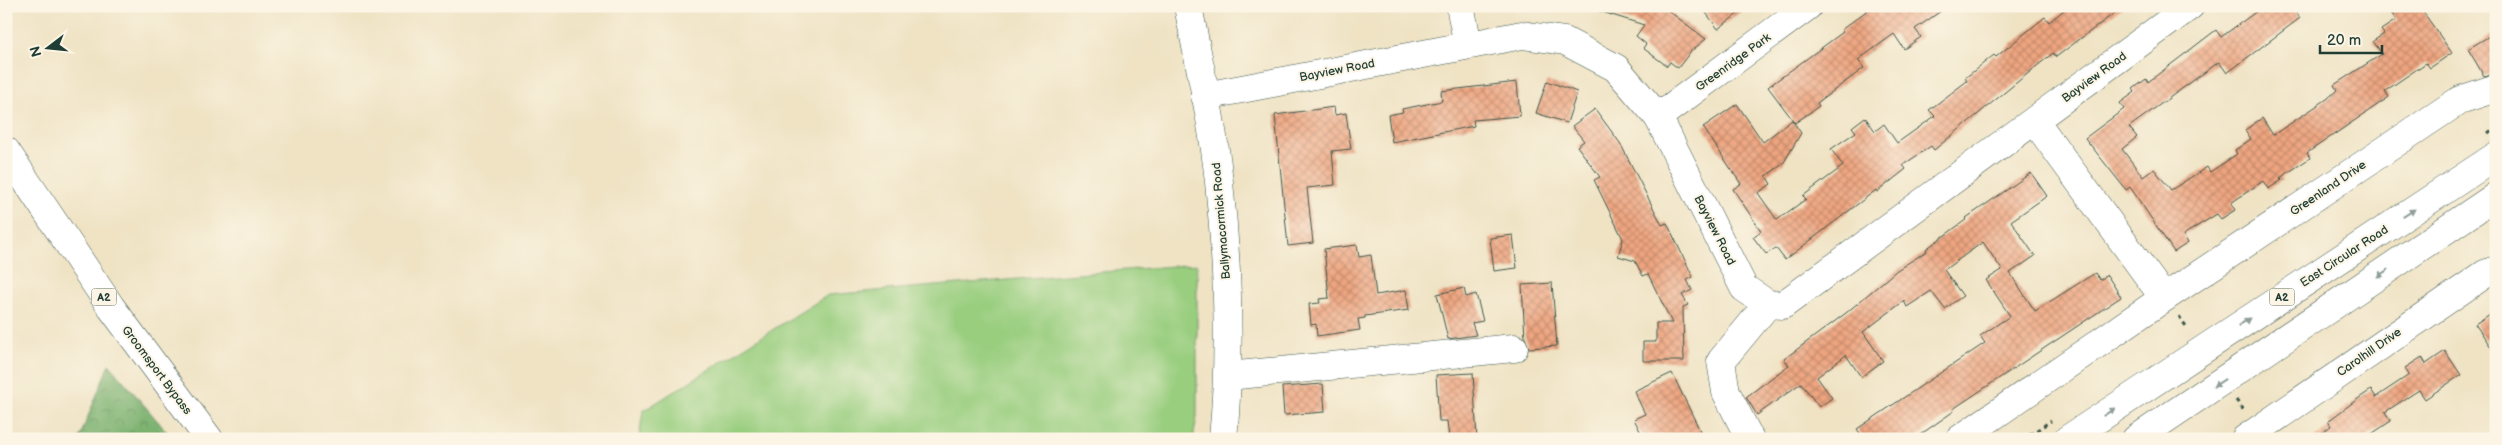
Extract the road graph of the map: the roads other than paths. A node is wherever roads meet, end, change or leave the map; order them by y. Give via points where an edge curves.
1 (1188, 6) edge
2 (1460, 6) edge
3 (1808, 6) edge
4 (2190, 6) edge
5 (1468, 44) junction
6 (2496, 88) edge
7 (1206, 96) junction
8 (1658, 117) junction
9 (2035, 121) junction
10 (6, 150) edge
11 (2496, 156) edge
12 (2496, 196) edge
13 (2496, 270) edge
14 (2164, 298) junction
15 (1768, 304) junction
16 (1514, 348) dead end
17 (1228, 376) junction
18 (209, 439) edge
19 (1223, 439) edge
20 (1750, 439) edge
21 (1960, 439) edge
22 (2068, 439) edge
23 (2136, 439) edge
24 (2245, 439) edge

1 - 7 main road, Ballymacormick Road
2 - 5 main road
3 - 8 main road, Greenridge Park
4 - 9 main road, Bayview Road
5 - 7 main road, Bayview Road
5 - 8 main road, Bayview Road via 1522,35 1565,41 1616,68
6 - 14 main road, Greenland Drive via 2460,100
7 - 17 main road, Ballymacormick Road via 1219,180 1226,276
8 - 15 main road, Bayview Road via 1744,288
9 - 14 main road
9 - 15 main road, Bayview Road via 1783,306
10 - 18 main road, Groomsport Bypass / A2 via 111,308
22 -> 11 main road, East Circular Road / A2
12 -> 23 main road
13 - 24 main road, Carolhill Drive via 2423,315
14 - 21 main road, Greenland Drive
15 - 20 main road via 1721,361 1726,392
16 - 17 main road
17 - 19 main road, Ballymacormick Road

